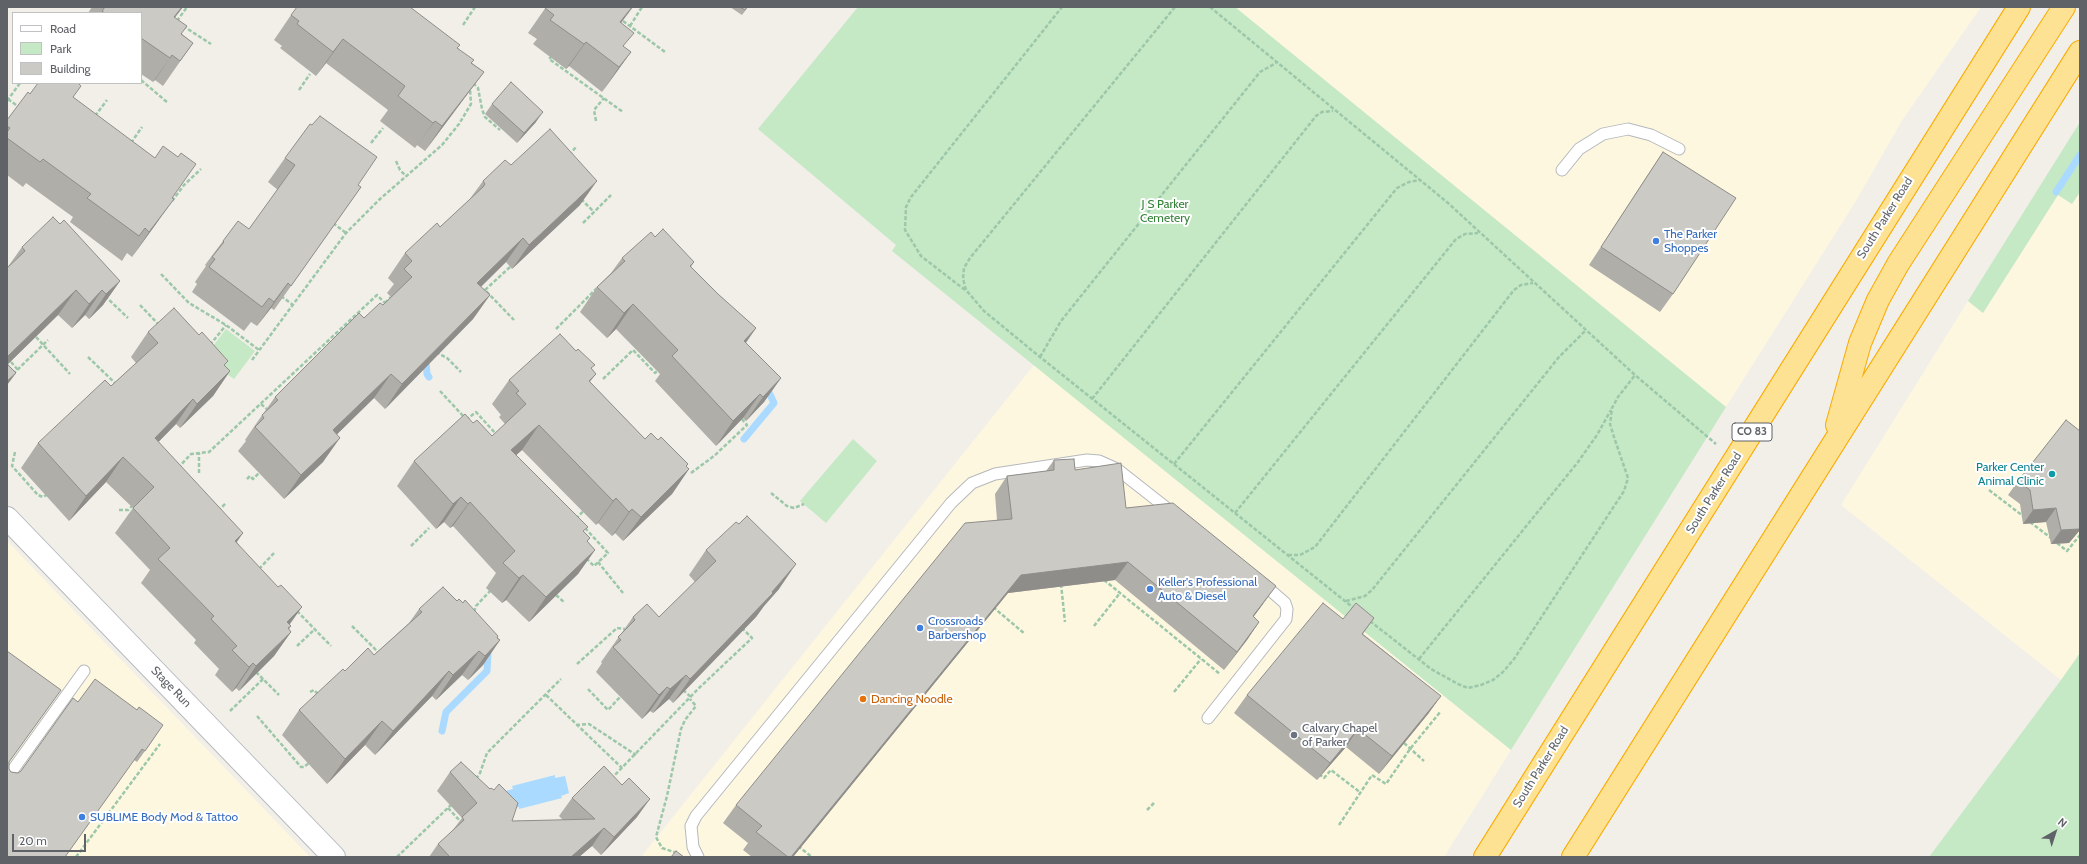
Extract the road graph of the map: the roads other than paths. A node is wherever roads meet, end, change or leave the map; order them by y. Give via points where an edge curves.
1 (2020, 7) edge
2 (2064, 7) edge
3 (2080, 52) edge
4 (1679, 149) dead end
5 (1562, 170) dead end
6 (1829, 451) junction
7 (7, 518) edge
8 (1180, 518) edge
9 (1255, 578) edge
10 (84, 671) dead end
11 (1208, 718) dead end
12 (7, 778) edge
13 (696, 852) edge
14 (334, 857) edge
15 (1485, 857) edge
16 (1573, 857) edge

1 - 15 highway, South Parker Road / CO 83
2 - 6 highway via 1898,264 1878,300 1860,343
3 - 6 highway
4 - 5 lane via 1651,135 1628,129 1603,134 1579,149
6 - 16 highway
7 - 14 street, Stage Run
8 - 13 lane via 1118,469 1099,461 1087,460 995,474 972,483 951,503 696,816 691,826
9 - 11 lane via 1285,603 1286,619
10 - 12 lane

